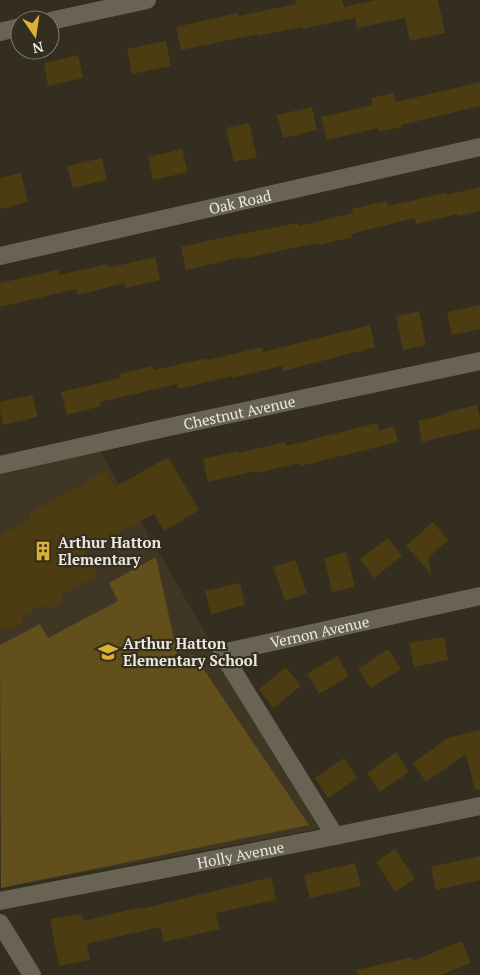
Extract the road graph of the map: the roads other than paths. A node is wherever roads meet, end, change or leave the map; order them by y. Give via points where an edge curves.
1 (147, 0) edge
2 (60, 19) edge
3 (480, 147) edge
4 (0, 256) edge
5 (480, 361) edge
6 (0, 465) edge
7 (480, 596) edge
8 (480, 806) edge
9 (335, 836) junction
10 (0, 901) edge
11 (0, 923) edge
12 (32, 975) edge

1 - 2 street
3 - 4 street, Oak Road
5 - 6 street, Chestnut Avenue
7 - 9 street, Vernon Avenue via 222,653
8 - 9 street, Holly Avenue
9 - 10 street, Holly Avenue
11 - 12 street

